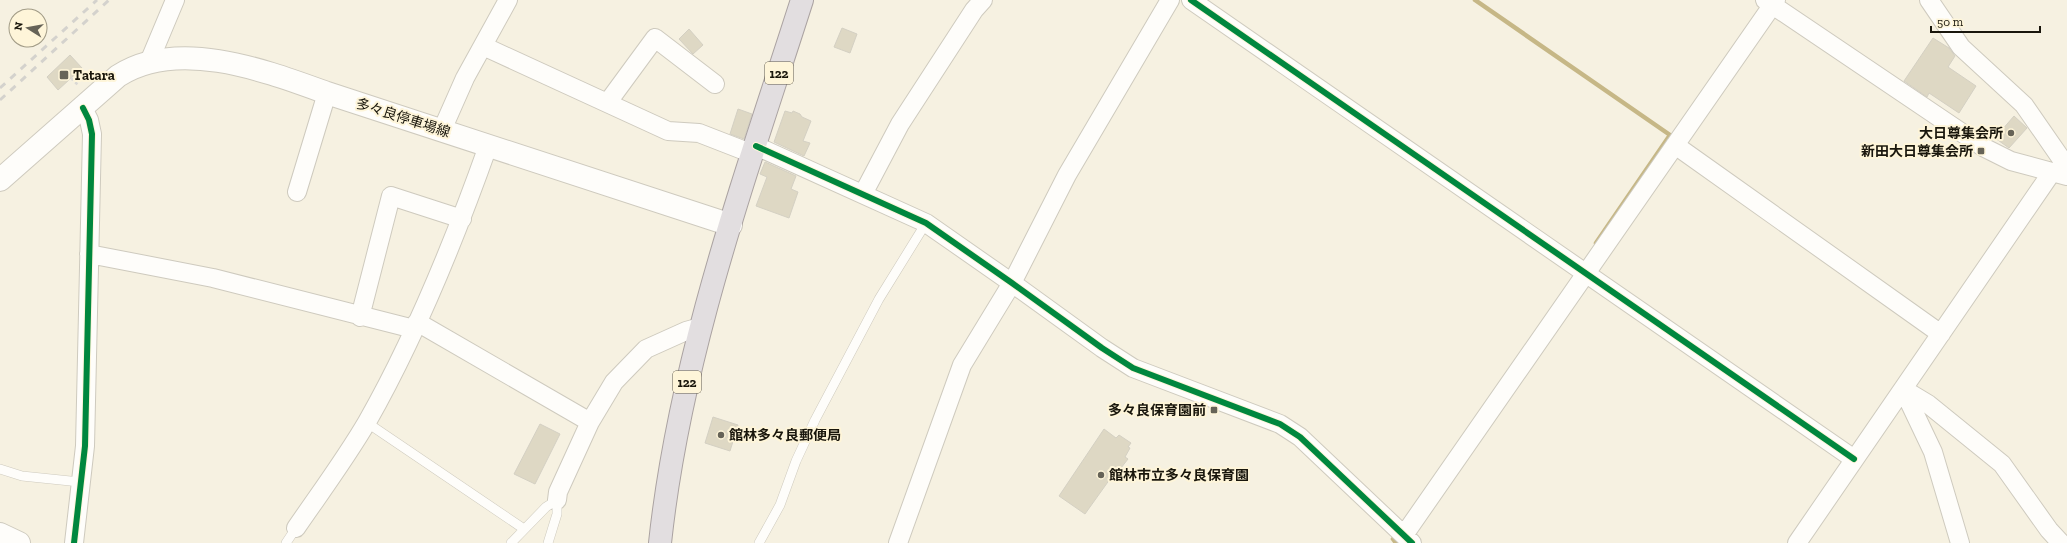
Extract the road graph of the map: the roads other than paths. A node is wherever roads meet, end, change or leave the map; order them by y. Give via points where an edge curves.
1 (175, 0) edge
2 (508, 0) edge
3 (983, 0) edge
4 (1170, 0) edge
5 (1191, 0) edge
6 (1929, 0) edge
7 (797, 2) edge
8 (1771, 2) edge
9 (484, 46) junction
10 (149, 62) junction
11 (715, 84) dead end
12 (327, 93) junction
13 (608, 102) junction
14 (83, 108) junction
15 (442, 130) junction
16 (1675, 145) junction
17 (488, 146) junction
18 (755, 150) junction
19 (2062, 172) edge
20 (0, 180) edge
21 (297, 192) dead end
22 (863, 194) junction
23 (462, 219) junction
24 (926, 223) junction
25 (731, 225) junction
26 (89, 254) junction
27 (1586, 274) junction
28 (1012, 283) junction
29 (360, 317) junction
30 (415, 326) junction
31 (700, 327) junction
32 (1941, 334) junction
33 (1903, 389) junction
34 (366, 422) junction
35 (590, 422) junction
36 (1854, 458) junction
37 (0, 469) edge
38 (80, 482) junction
39 (557, 500) junction
40 (296, 528) joint
41 (524, 529) junction
42 (0, 534) edge
43 (1408, 539) edge
44 (19, 543) edge
45 (74, 543) edge
46 (286, 543) edge
47 (511, 543) edge
48 (548, 543) edge
49 (660, 543) edge
50 (759, 543) edge
51 (898, 543) edge
52 (1797, 543) edge
53 (1960, 543) edge
54 (2061, 543) edge

1 - 10 street
2 - 9 street
3 - 22 street via 900,124
4 - 28 street via 1067,175
5 - 27 street
6 - 19 street via 1961,47 2024,105
7 - 18 highway, 122
8 - 16 street
8 - 19 street via 1983,147 2011,160
9 - 13 street
9 - 15 street via 465,78
10 - 12 main road, 多々良停車場線 via 189,59 227,62 269,72
10 - 14 main road, 多々良停車場線 via 118,76
11 - 13 street via 655,38
12 - 15 main road, 多々良停車場線
12 - 21 street
13 - 18 street via 668,131 699,133
14 - 20 main road, 多々良停車場線
14 - 26 street via 92,134
15 - 17 main road, 多々良停車場線
16 - 27 street
16 - 32 street
17 - 23 street
17 - 25 main road, 多々良停車場線
18 - 22 street
18 - 25 highway, 122
19 - 32 street
22 - 24 street
23 - 29 street via 391,196
23 - 30 street
24 - 28 street
24 - 50 lane via 879,299 836,380 796,460 780,505
25 - 31 highway, 122
26 - 29 street via 212,278
26 - 38 street via 85,446
27 - 36 street
27 - 43 street
28 - 43 street via 1133,368 1280,424 1300,437
28 - 51 street via 962,365
29 - 30 street
30 - 34 street
30 - 35 street
31 - 35 street via 646,349 614,382
31 - 49 highway, 122 via 679,419
32 - 33 street
33 - 36 street
33 - 53 street via 1933,452
33 - 54 street via 1928,404 2002,464
34 - 40 street
34 - 41 lane
35 - 39 street via 558,492
36 - 52 street
37 - 38 lane via 22,476
38 - 45 street
39 - 41 lane
39 - 48 lane via 557,514
40 - 46 lane
41 - 47 lane
42 - 44 main road

